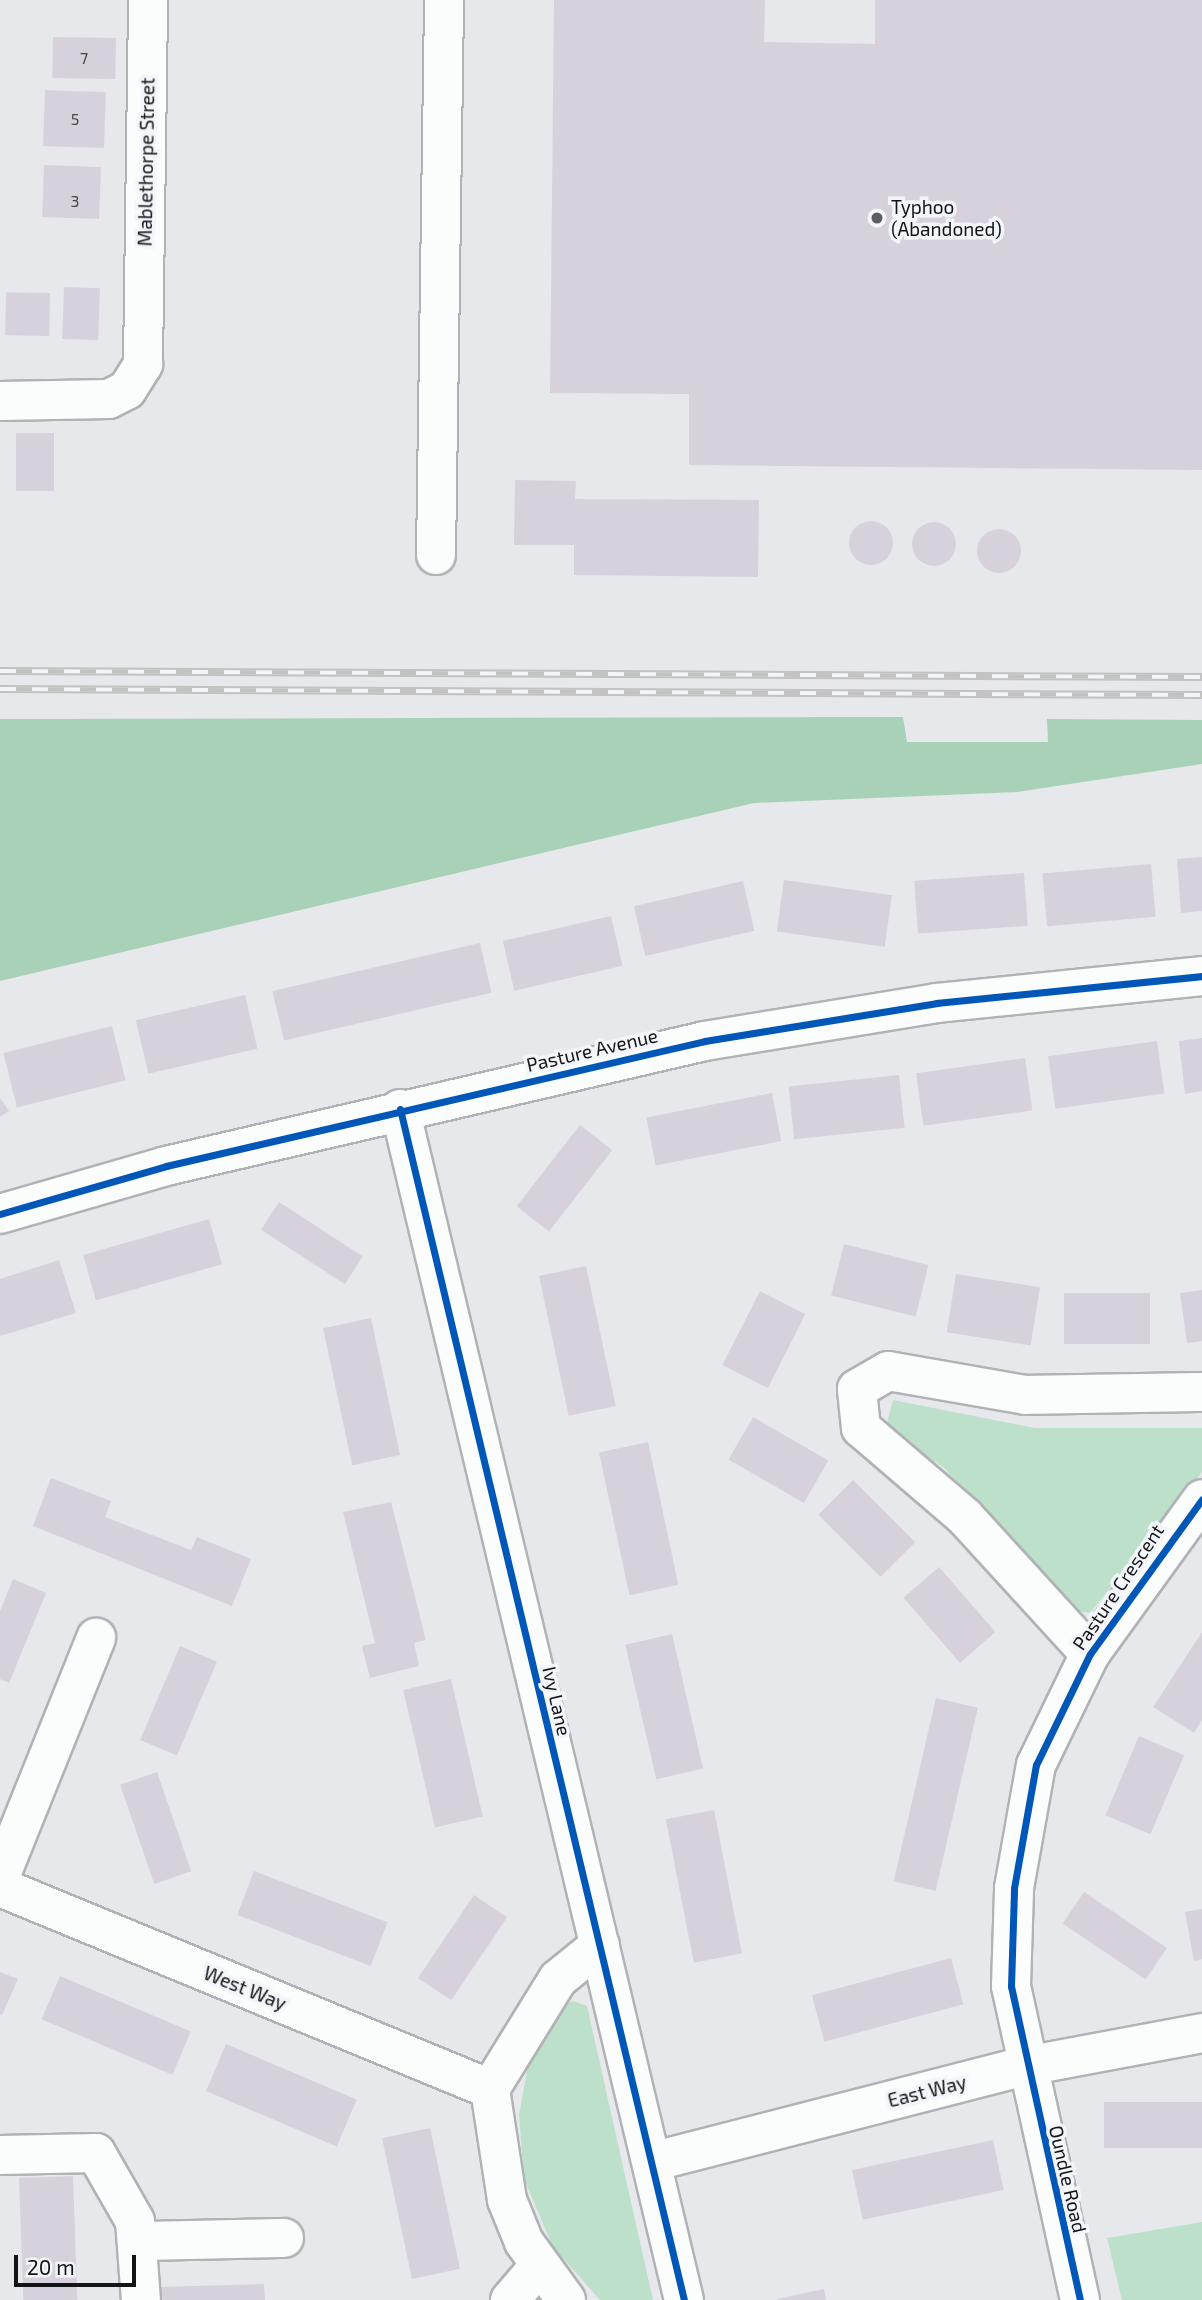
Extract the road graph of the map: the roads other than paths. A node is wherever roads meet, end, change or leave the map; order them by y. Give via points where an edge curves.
1 (148, 0) edge
2 (444, 0) edge
3 (0, 401) edge
4 (436, 555) dead end
5 (1202, 976) edge
6 (400, 1109) junction
7 (0, 1214) edge
8 (1202, 1392) edge
9 (1202, 1499) edge
10 (96, 1638) dead end
11 (1090, 1654) junction
12 (0, 1877) edge
13 (0, 1887) edge
14 (600, 1945) junction
15 (1202, 2033) edge
16 (1026, 2066) junction
17 (491, 2089) junction
18 (0, 2155) edge
19 (655, 2161) junction
20 (284, 2238) dead end
21 (139, 2241) junction
22 (539, 2266) junction
23 (141, 2300) edge
24 (510, 2300) edge
25 (566, 2300) edge
26 (684, 2300) edge
27 (1080, 2300) edge

1 - 3 street, Mablethorpe Street via 143,364 127,390 109,399
2 - 4 street
5 - 6 street, Pasture Avenue via 937,1003 733,1037
6 - 7 street, Pasture Avenue
6 - 14 street, Ivy Lane
8 - 11 street, Pasture Crescent via 1025,1395 888,1371 857,1389 861,1428 965,1517
9 - 11 street, Pasture Crescent
10 - 12 street
11 - 16 street, Pasture Crescent via 1036,1765 1014,1888 1011,1986
13 - 17 street, West Way
14 - 17 street via 558,1979
14 - 19 street, Ivy Lane
15 - 16 street, East Way
16 - 19 street, East Way
16 - 27 street, Oundle Road
17 - 22 street via 507,2200
18 - 21 street via 96,2153 135,2221
19 - 26 street, Ivy Lane
20 - 21 street
21 - 23 street
22 - 24 street
22 - 25 street

